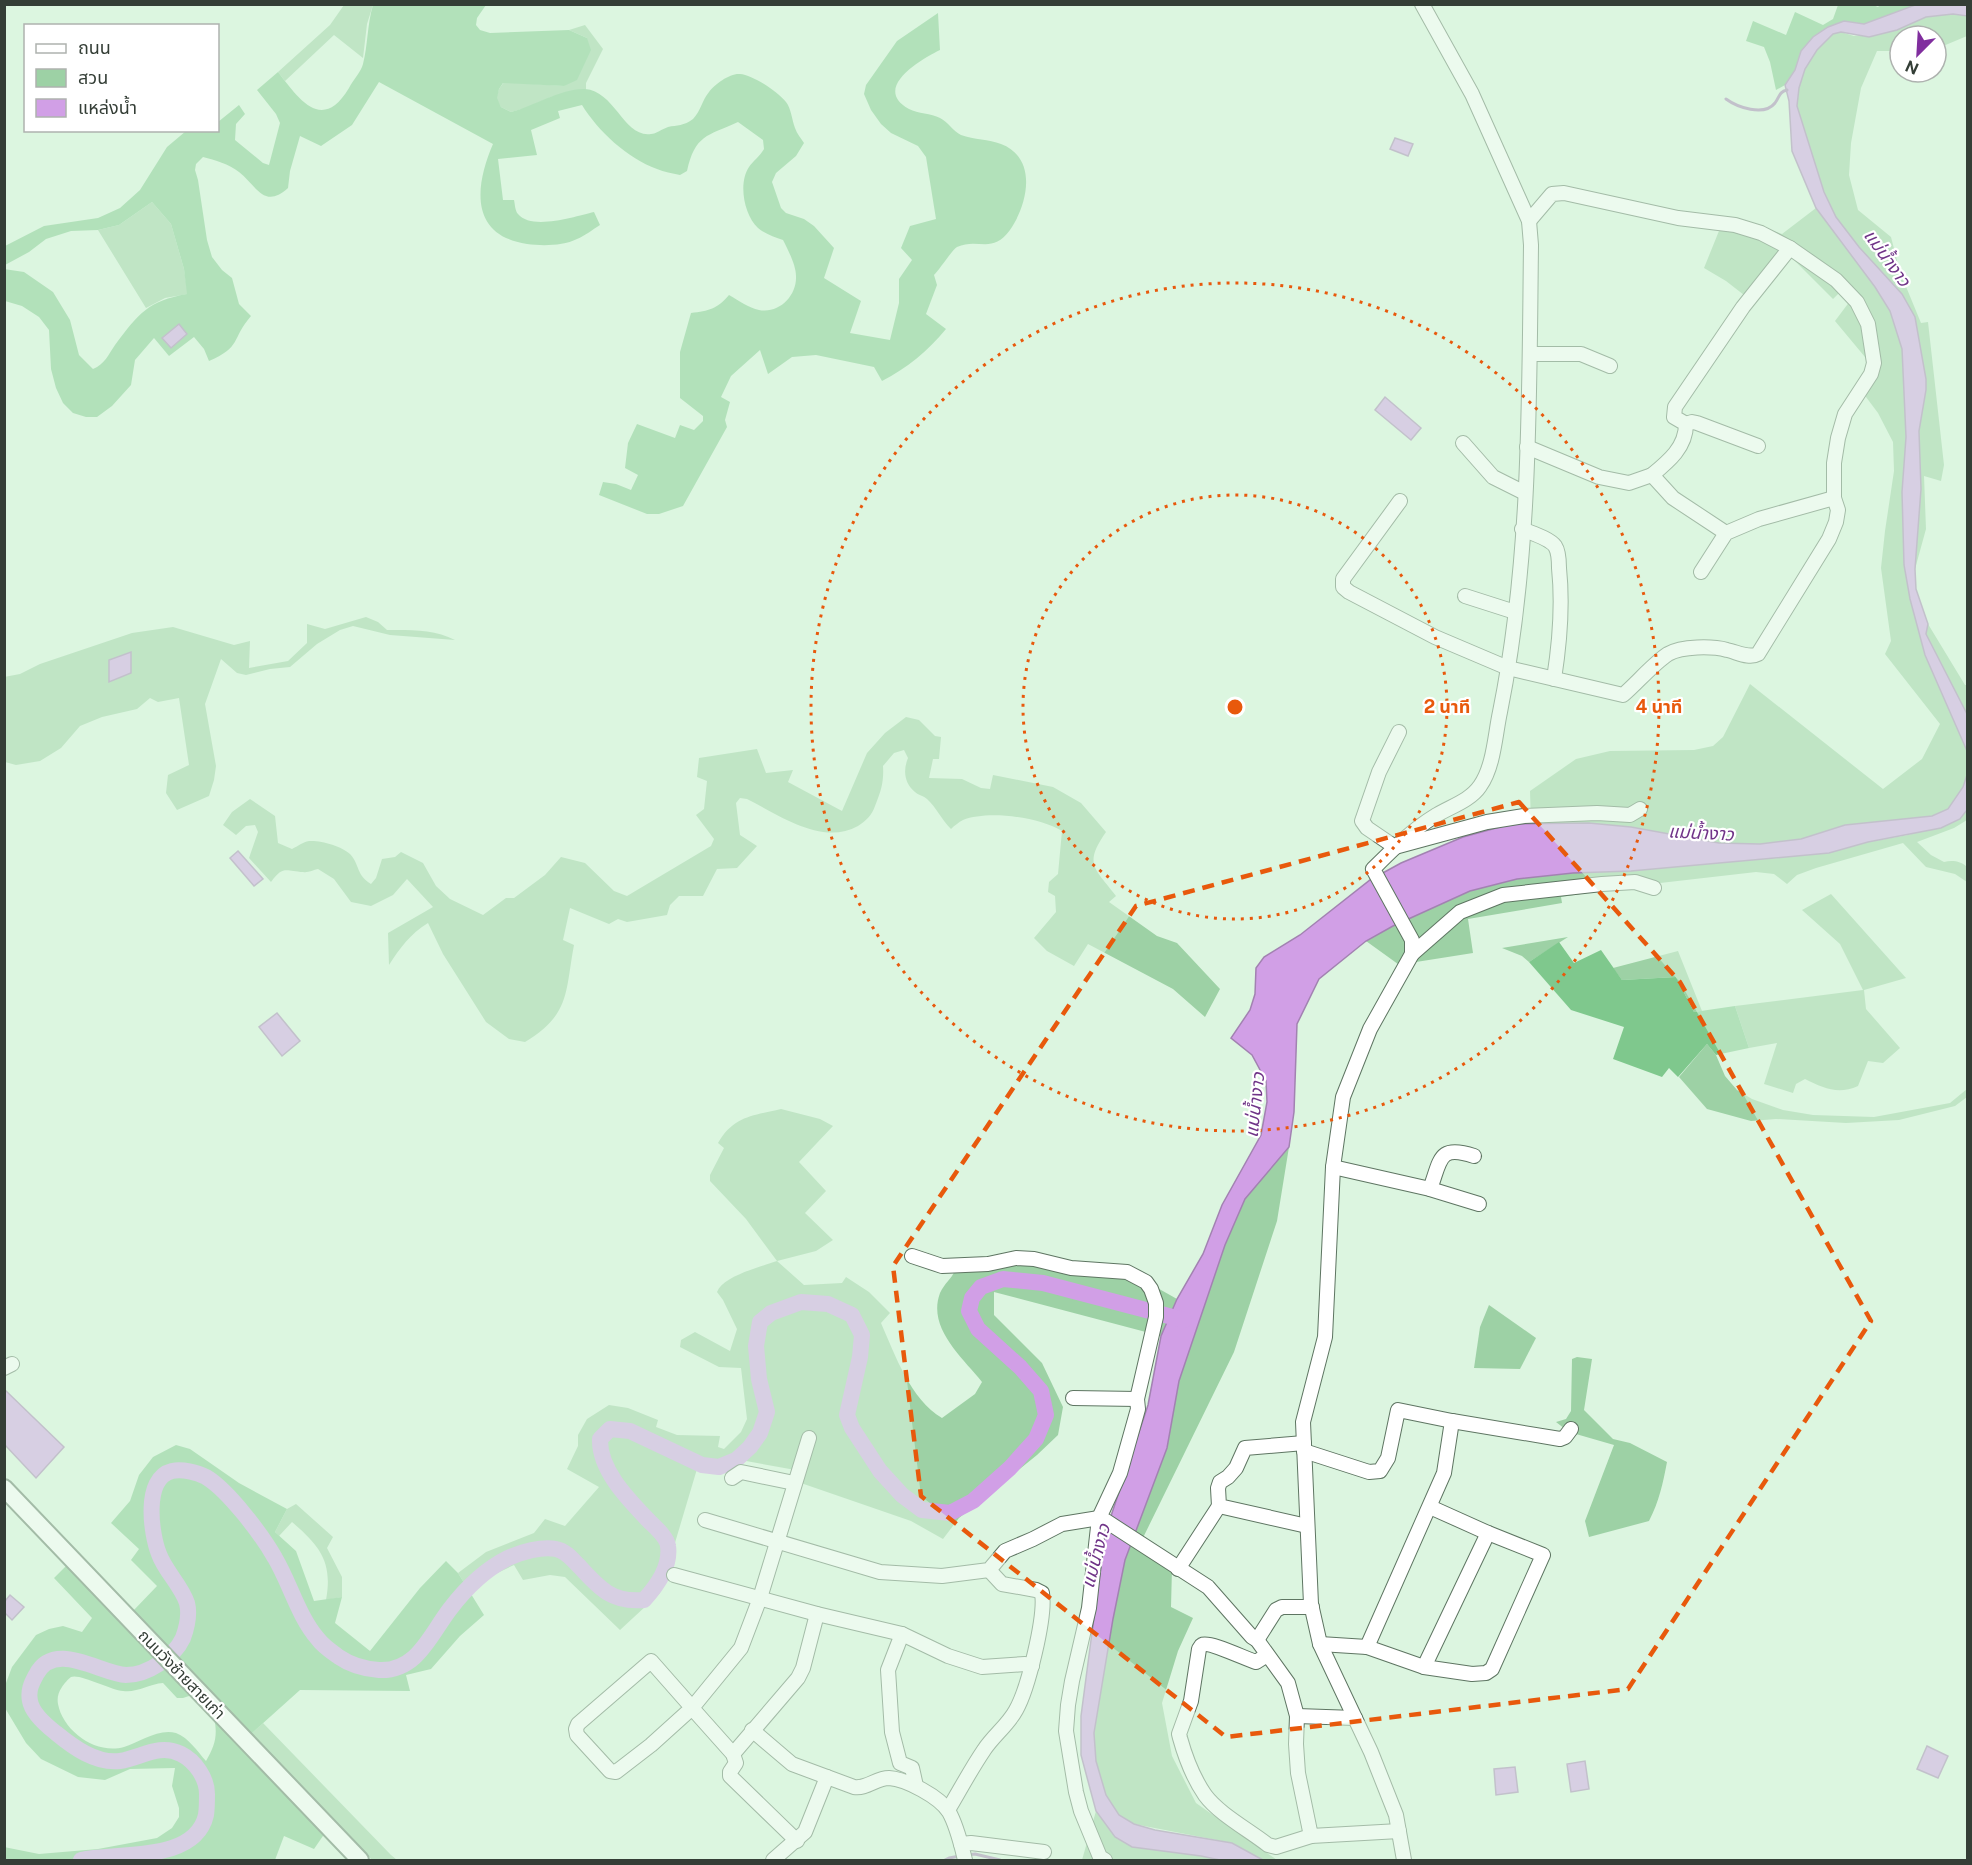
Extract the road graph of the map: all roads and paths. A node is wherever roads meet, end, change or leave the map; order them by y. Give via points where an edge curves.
1 (1422, 4) edge
2 (1529, 221) junction
3 (1790, 248) junction
4 (1530, 354) junction
5 (1610, 366) dead end
6 (1686, 424) junction
7 (1463, 443) dead end
8 (1758, 446) dead end
9 (1527, 447) junction
10 (1652, 475) junction
11 (1525, 493) junction
12 (1834, 498) junction
13 (1400, 501) dead end
14 (1522, 529) junction
15 (1726, 533) junction
16 (1701, 572) dead end
17 (1465, 596) dead end
18 (1515, 612) junction
19 (1509, 669) junction
20 (1554, 679) junction
21 (1399, 732) dead end
22 (1640, 809) dead end
23 (1395, 847) junction
24 (1654, 888) dead end
25 (1412, 947) junction
26 (1474, 1156) dead end
27 (1333, 1167) junction
28 (1430, 1189) junction
29 (1479, 1204) dead end
30 (912, 1256) dead end
31 (1074, 1398) dead end
32 (1137, 1399) junction
33 (1452, 1421) junction
34 (1571, 1429) dead end
35 (809, 1438) dead end
36 (1304, 1447) junction
37 (732, 1478) dead end
38 (794, 1483) junction
39 (4, 1488) edge
40 (1219, 1506) junction
41 (1430, 1507) junction
42 (1102, 1519) junction
43 (705, 1520) dead end
44 (1307, 1526) junction
45 (1488, 1533) junction
46 (776, 1542) junction
47 (1178, 1569) junction
48 (989, 1570) junction
49 (674, 1575) dead end
50 (760, 1598) junction
51 (1312, 1607) junction
52 (817, 1614) junction
53 (902, 1634) junction
54 (1257, 1640) junction
55 (1320, 1644) junction
56 (1367, 1647) junction
57 (1267, 1655) junction
58 (1032, 1666) junction
59 (1424, 1667) junction
60 (692, 1708) junction
61 (1297, 1716) junction
62 (1355, 1718) junction
63 (753, 1730) junction
64 (733, 1754) junction
65 (827, 1777) junction
66 (916, 1786) junction
67 (948, 1810) junction
68 (1399, 1831) junction
69 (1311, 1836) junction
70 (796, 1841) junction
71 (963, 1851) edge
72 (1044, 1852) dead end
73 (360, 1860) edge
74 (772, 1860) edge
75 (1105, 1860) edge
76 (1404, 1860) edge

1 - 2 street via 1472,94
2 - 3 street via 1552,194 1564,193 1678,218 1735,225 1761,232
2 - 4 street
3 - 6 street via 1743,307 1675,407 1674,417
3 - 12 street via 1836,280 1857,302 1868,324 1874,354 1871,374 1845,414 1838,438
4 - 5 street via 1581,354
4 - 9 street
6 - 8 street via 1697,423
6 - 10 street via 1683,441 1672,459
7 - 11 street via 1492,477
9 - 10 street via 1599,477 1629,483
9 - 11 street
10 - 15 street via 1673,498
11 - 14 street
12 - 15 street
12 - 20 street via 1838,510 1829,539 1754,657 1713,647 1669,654 1623,695
13 - 19 street via 1342,579 1343,587 1435,638
14 - 18 street
14 - 20 street via 1550,542 1558,555 1561,628
15 - 16 street
17 - 18 street
18 - 19 street
19 - 20 street
19 - 23 street via 1487,771 1479,788
21 - 23 street via 1379,772 1362,821
22 - 23 street via 1630,815 1524,816
23 - 25 street via 1373,869
24 - 25 street via 1635,882 1613,883 1503,895 1460,912
25 - 27 street via 1370,1029 1343,1097
26 - 28 street via 1447,1152
27 - 28 street
27 - 36 street via 1325,1337 1303,1422
28 - 29 street
30 - 32 street via 942,1266 1016,1258 1043,1260 1071,1268 1127,1272 1146,1282 1156,1303 1156,1317
31 - 32 street
32 - 42 street via 1138,1409 1120,1473
33 - 34 street via 1560,1439
33 - 36 street via 1398,1410 1388,1458 1380,1472 1369,1472
33 - 41 street via 1444,1473
35 - 38 street
36 - 40 street via 1245,1448 1236,1468 1220,1482
36 - 44 street
37 - 38 street via 741,1472
38 - 46 street
39 - 73 main road, ถนนวังซ้ายสายเก่า
40 - 44 street
40 - 47 street
41 - 45 street
41 - 56 street
42 - 47 street
42 - 48 street via 1062,1524 1005,1551
42 - 75 street via 1066,1731 1081,1811 1100,1857
43 - 46 street
44 - 51 street
45 - 59 street
45 - 59 street via 1543,1555 1492,1669 1472,1674
46 - 48 street via 880,1572 942,1576
46 - 50 street
47 - 54 street via 1208,1587
48 - 58 street via 1002,1584 1042,1593 1044,1601
49 - 50 street
50 - 52 street
50 - 60 street via 741,1648
51 - 54 street via 1276,1610
51 - 55 street
52 - 53 street
52 - 63 street via 798,1678
53 - 58 street via 982,1667
53 - 66 street via 888,1670 892,1732 900,1763 912,1768
54 - 57 street
55 - 56 street
55 - 62 street
56 - 59 street
57 - 61 street via 1288,1683
57 - 69 street via 1256,1662 1202,1645 1191,1701 1179,1734 1200,1786 1214,1804 1272,1847
58 - 67 street via 1016,1710 984,1749
60 - 60 street via 651,1661 578,1724 577,1735 613,1773
60 - 64 street
61 - 62 street
61 - 69 street via 1298,1773
62 - 68 street via 1396,1815
63 - 64 street
63 - 65 street via 792,1764
64 - 70 street via 736,1763 730,1776
65 - 66 street via 862,1788 891,1778
65 - 70 street via 805,1832
66 - 67 street
67 - 71 street
68 - 69 street
68 - 76 street
70 - 74 street
71 - 72 street via 971,1843

